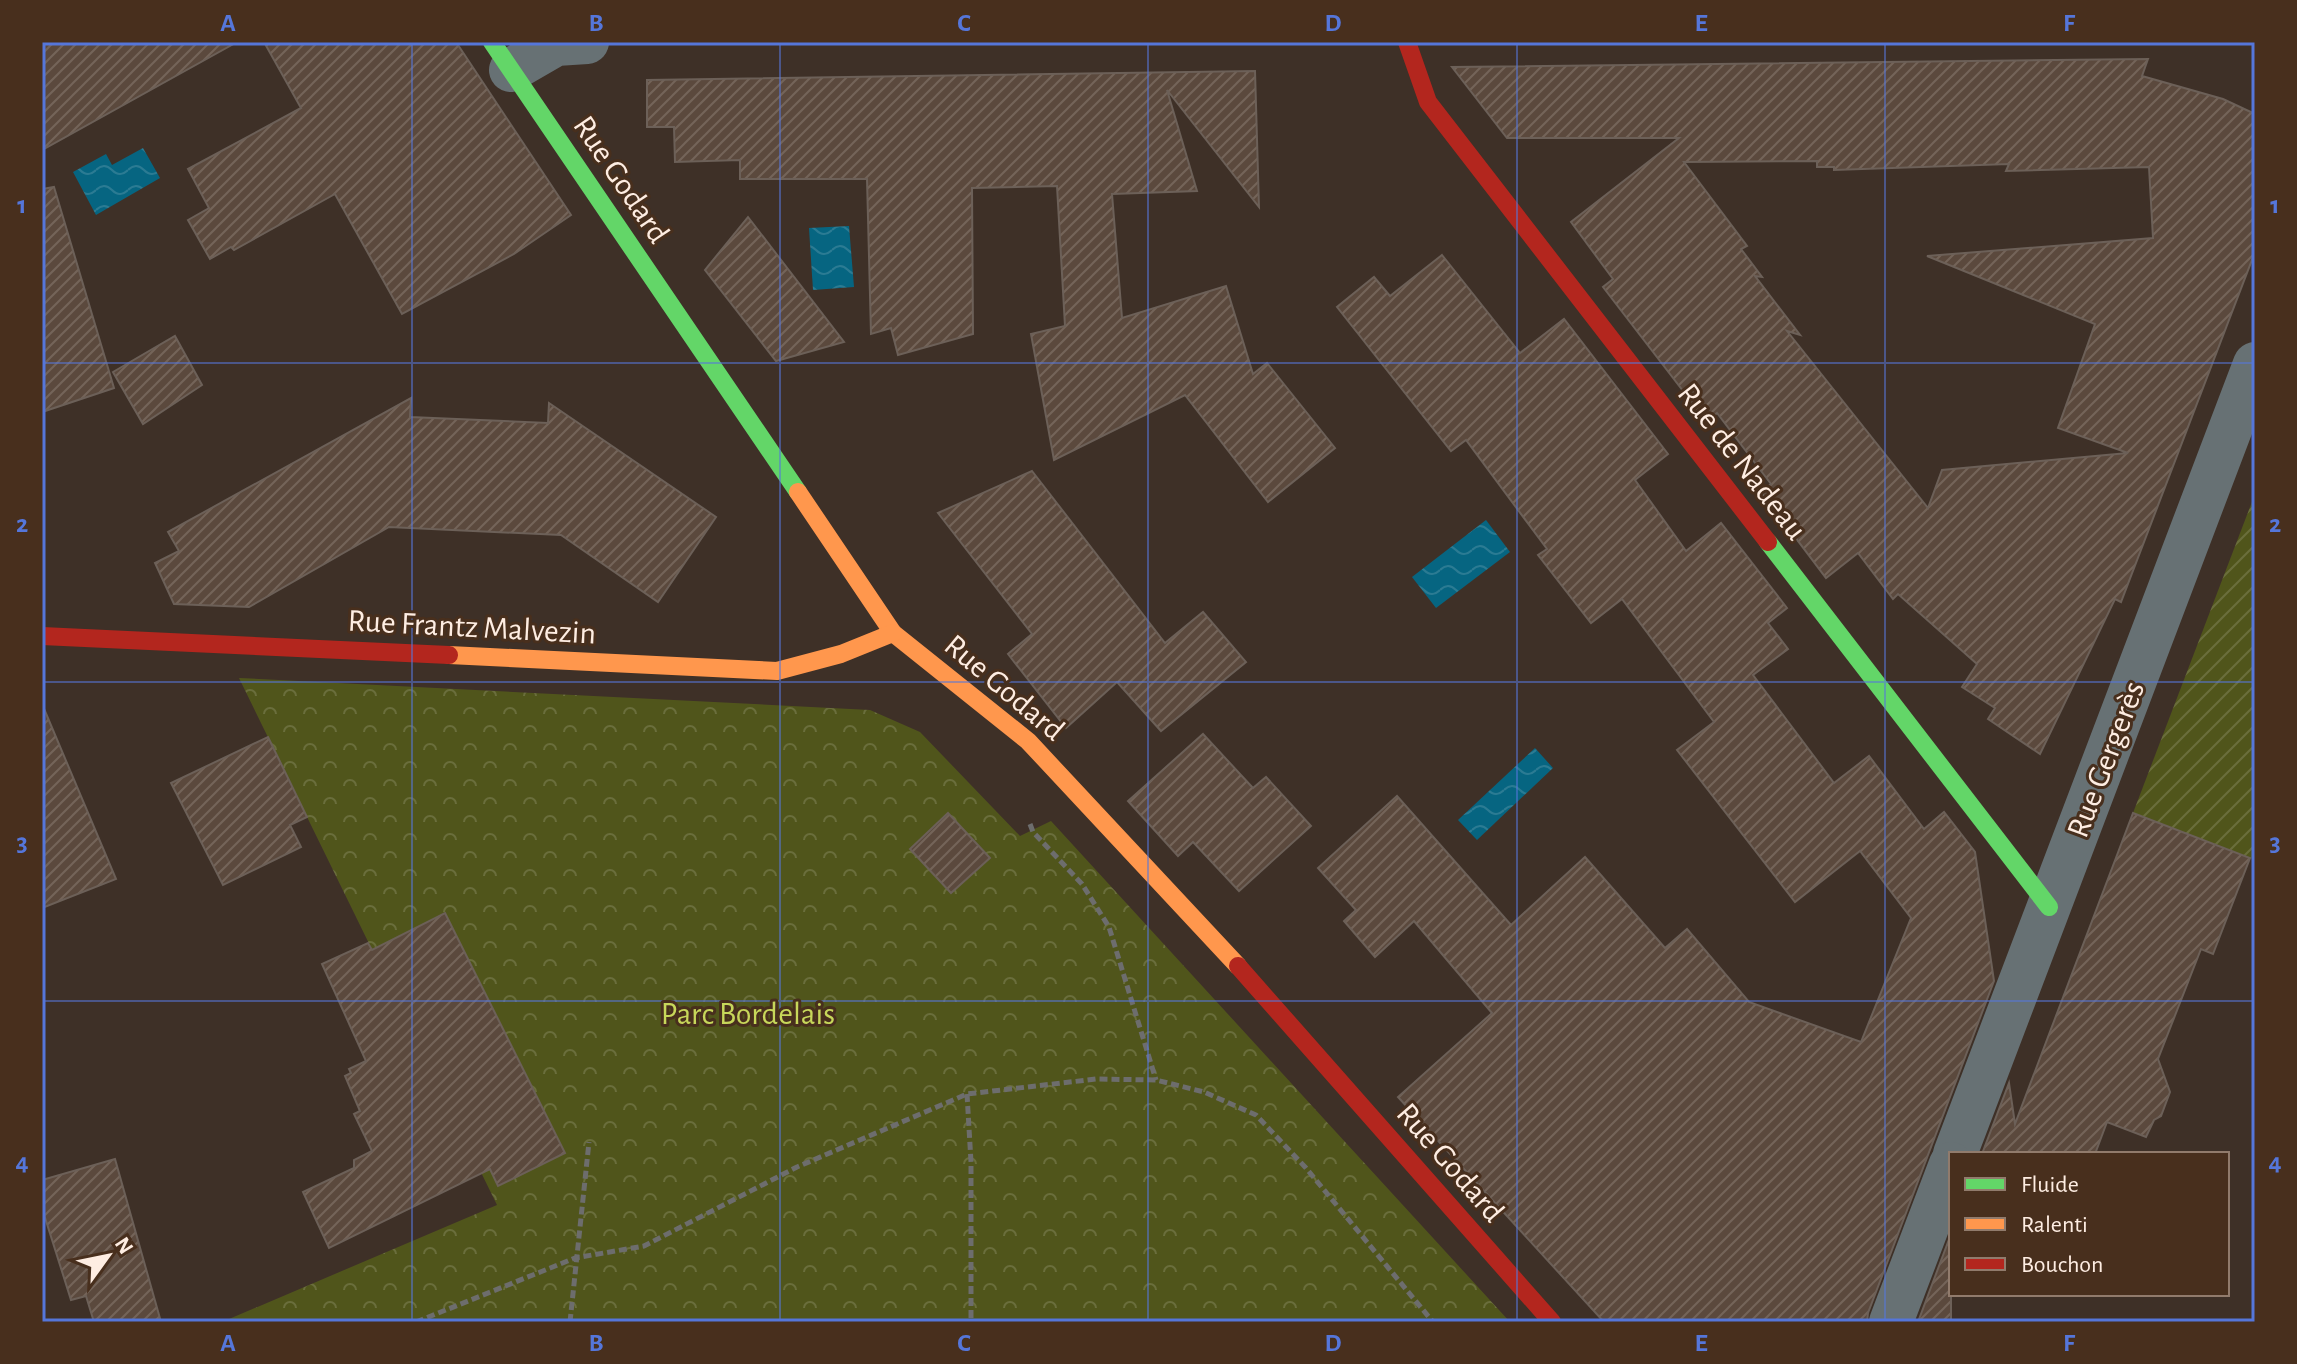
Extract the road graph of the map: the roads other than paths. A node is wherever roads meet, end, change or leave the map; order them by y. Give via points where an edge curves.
1 (587, 42) edge
2 (1407, 42) edge
3 (502, 56) edge
4 (2255, 364) edge
5 (893, 633) junction
6 (42, 636) edge
7 (2049, 907) junction
8 (1956, 1152) edge
9 (1949, 1169) edge
10 (1552, 1322) edge
11 (1891, 1322) edge

1 - 3 street
2 - 7 street, Rue de Nadeau via 1428,102
3 - 5 street, Rue Godard
4 - 7 street, Rue Gergerès
5 - 6 street, Rue Frantz Malvezin via 777,671
5 - 10 street, Rue Godard via 1028,741 1235,963
7 - 8 street, Rue Gergerès
9 - 11 street

